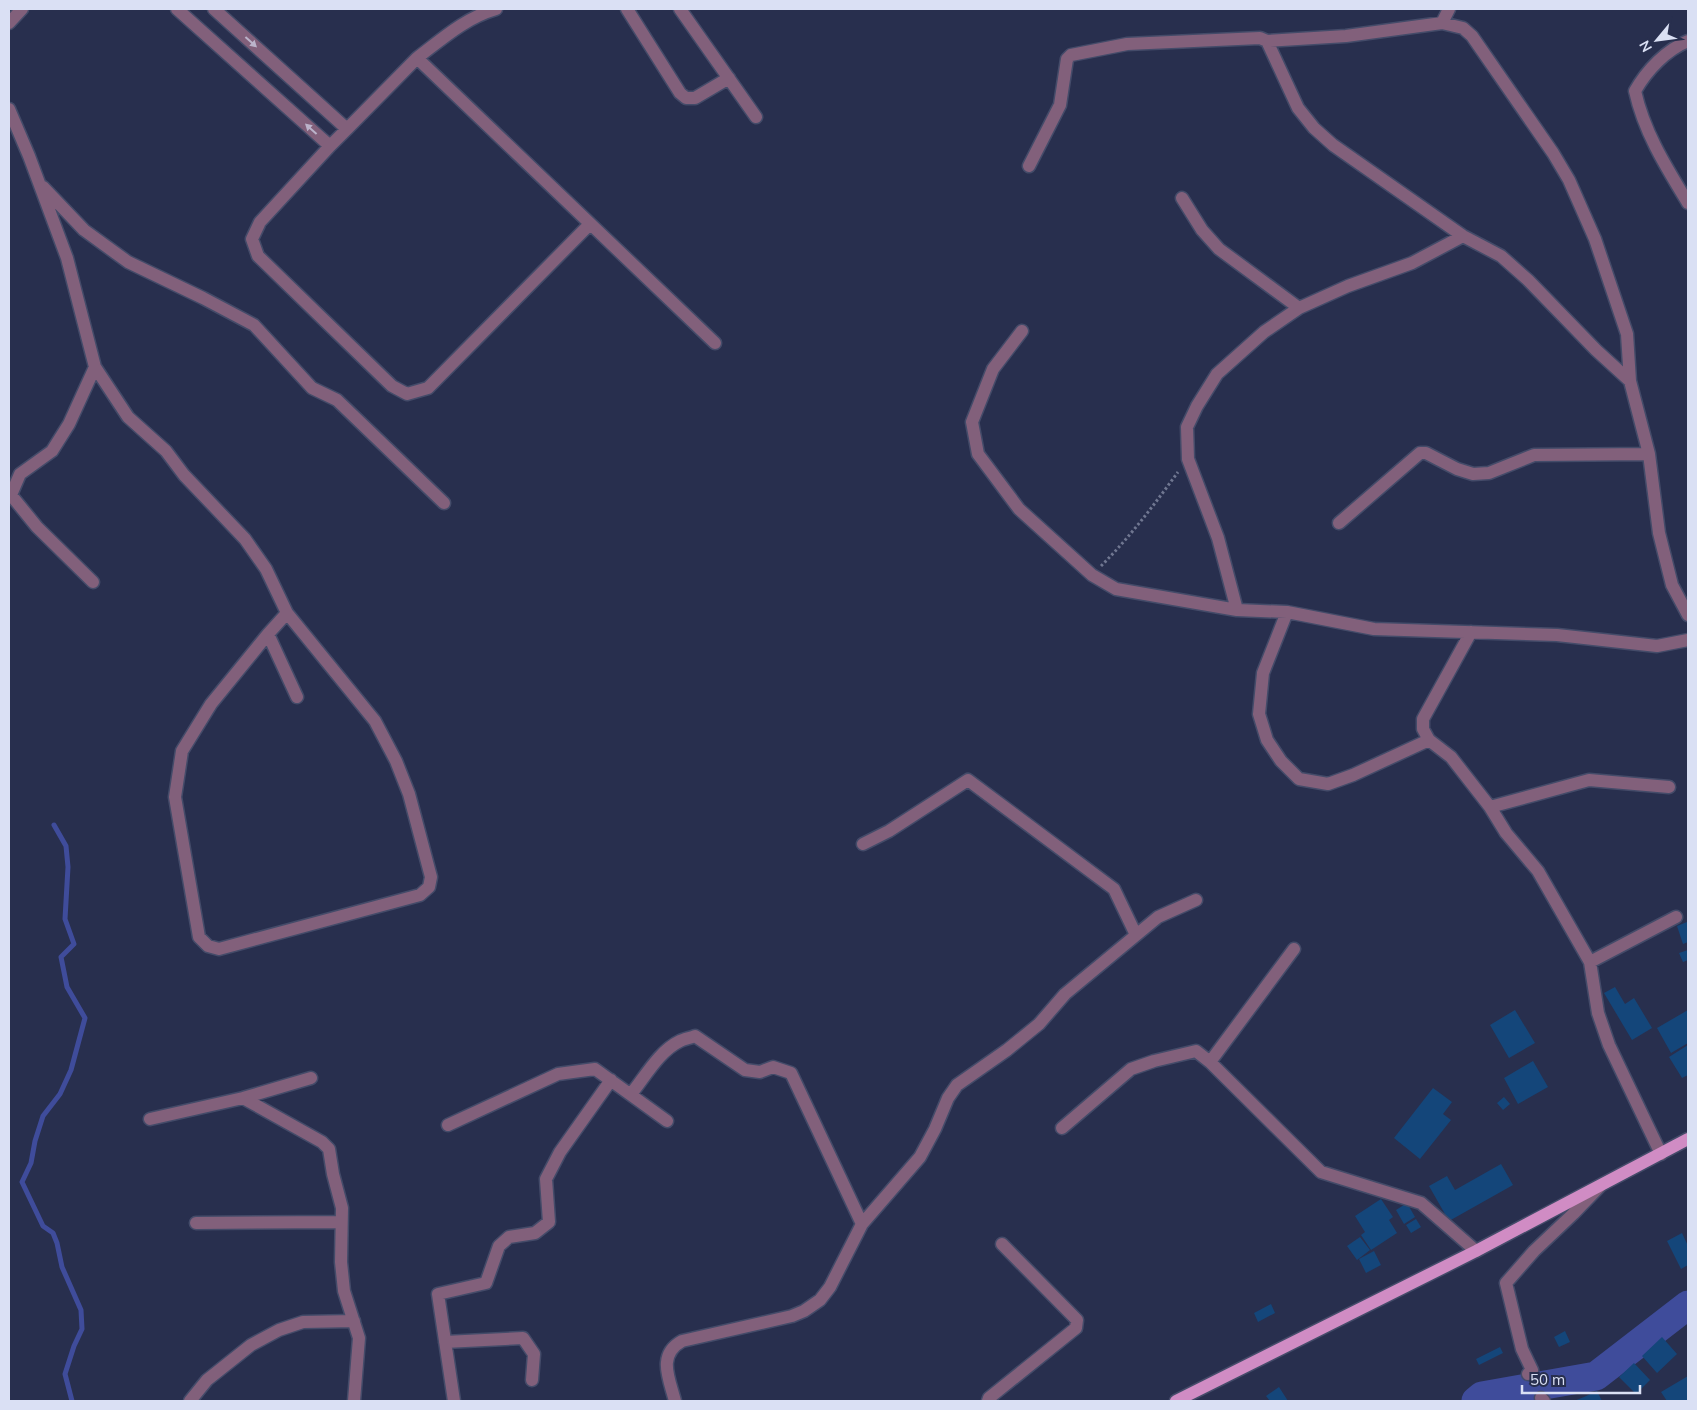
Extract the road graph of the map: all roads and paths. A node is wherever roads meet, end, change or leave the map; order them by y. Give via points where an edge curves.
1 (22, 9) edge
2 (177, 9) edge
3 (214, 9) edge
4 (496, 9) edge
5 (627, 9) edge
6 (680, 9) edge
7 (1449, 9) edge
8 (9, 23) edge
9 (1442, 23) junction
10 (1267, 41) junction
11 (1688, 41) edge
12 (417, 58) junction
13 (728, 78) junction
14 (9, 109) edge
15 (756, 117) dead end
16 (347, 129) junction
17 (330, 146) junction
18 (1029, 166) dead end
19 (39, 184) junction
20 (1182, 198) dead end
21 (1688, 202) edge
22 (590, 224) junction
23 (1463, 236) junction
24 (1299, 308) junction
25 (1022, 331) dead end
26 (715, 343) dead end
27 (95, 367) junction
28 (1630, 381) junction
29 (1649, 454) junction
30 (1188, 459) junction
31 (444, 504) dead end
32 (1339, 523) dead end
33 (1092, 575) junction
34 (93, 582) dead end
35 (1237, 610) junction
36 (1287, 612) junction
37 (287, 613) junction
38 (1688, 615) edge
39 (1471, 632) junction
40 (268, 634) junction
41 (1688, 640) edge
42 (297, 697) dead end
43 (1429, 740) junction
44 (1669, 787) dead end
45 (1490, 807) junction
46 (863, 844) dead end
47 (1196, 900) dead end
48 (1676, 917) dead end
49 (1136, 935) junction
50 (1294, 949) dead end
51 (1590, 962) junction
52 (1210, 1062) junction
53 (311, 1078) dead end
54 (611, 1080) junction
55 (631, 1094) junction
56 (243, 1098) junction
57 (150, 1119) dead end
58 (667, 1120) dead end
59 (448, 1125) dead end
60 (1062, 1128) dead end
61 (1688, 1139) edge
62 (1661, 1154) junction
63 (1601, 1185) junction
64 (196, 1222) dead end
65 (342, 1222) junction
66 (862, 1224) junction
67 (1002, 1244) dead end
68 (1476, 1251) junction
69 (354, 1321) junction
70 (445, 1342) junction
71 (1528, 1374) dead end
72 (532, 1380) dead end
73 (190, 1401) edge
74 (354, 1401) edge
75 (454, 1401) edge
76 (675, 1401) edge
77 (988, 1401) edge
78 (1176, 1401) edge

1 - 8 street
17 -> 2 street
3 -> 16 street
4 - 12 street via 461,24
5 - 13 street via 686,98 695,98
6 - 13 street
7 - 9 street
9 - 10 street via 1346,36
9 - 28 street via 1462,28 1472,36 1569,180 1595,239 1627,334
10 - 18 street via 1260,38 1127,44 1072,54 1067,59 1060,105
10 - 23 street via 1298,108 1314,128 1333,145
11 - 21 street via 1677,46 1643,76 1635,91 1639,111 1652,140
12 - 16 street
12 - 22 street
13 - 15 street
14 - 19 street
16 - 17 street
17 - 22 street via 260,222 252,239 258,256 392,386 407,394 428,388
19 - 27 street via 67,258
19 - 31 street via 84,230 128,262 254,325 312,388 337,400
20 - 24 street via 1202,230 1219,249
22 - 26 street
23 - 24 street via 1412,262
23 - 28 street via 1501,256
24 - 30 street via 1264,332 1217,374 1187,428
25 - 33 street via 993,369 972,422 978,454 1019,509
27 - 34 street via 69,424 52,451 20,474 11,495 37,527
27 - 37 street via 128,417 166,451 184,475 245,539 266,569
28 - 29 street
29 - 32 street via 1534,455 1489,472 1473,474 1420,453
29 - 38 street via 1659,533 1672,585
30 - 33 path via 1154,506
30 - 35 street via 1218,538
33 - 35 street via 1116,589
35 - 36 street
36 - 39 street via 1374,629
36 - 43 street via 1263,673 1259,714 1267,740 1299,779 1328,784
37 - 40 street
37 - 40 street via 375,721 396,761 409,794 431,877 429,888 420,895 219,949 208,946 199,937 176,797 182,751 211,704
39 - 41 street via 1557,635 1657,646
39 - 43 street via 1423,719 1423,729
40 - 42 street
43 - 45 street via 1451,757
44 - 45 street via 1589,780
45 - 51 street via 1506,833 1538,871
46 - 49 street via 968,780 1114,889
47 - 49 street via 1158,917
48 - 51 street
49 - 66 street via 1065,994 1039,1024 957,1085 920,1158
50 - 52 street
51 - 62 street via 1598,1013 1609,1045
52 - 60 street via 1196,1050 1131,1070
52 - 68 street via 1320,1172 1421,1203
53 - 56 street
54 - 55 street
54 - 59 street via 595,1069 558,1074
54 - 70 street via 560,1152 546,1179 549,1222 535,1233 509,1237 499,1246 486,1283 438,1294
55 - 58 street
55 - 66 street via 662,1055 680,1040 695,1036 746,1070 760,1072 773,1067 791,1073
56 - 57 street
56 - 65 street via 329,1149
61 - 62 main road
62 - 63 main road
63 - 68 main road
63 - 71 street via 1534,1250 1506,1283 1522,1349 1532,1370
64 - 65 street
65 - 69 street via 344,1291
66 - 76 street via 830,1288 804,1312 682,1341 673,1346 667,1357 666,1370
67 - 77 street via 1077,1320 1076,1328
68 - 78 main road
69 - 73 street via 303,1322 280,1330 252,1344 207,1380
69 - 74 street via 359,1338
70 - 72 street via 523,1338 534,1354
70 - 75 street

